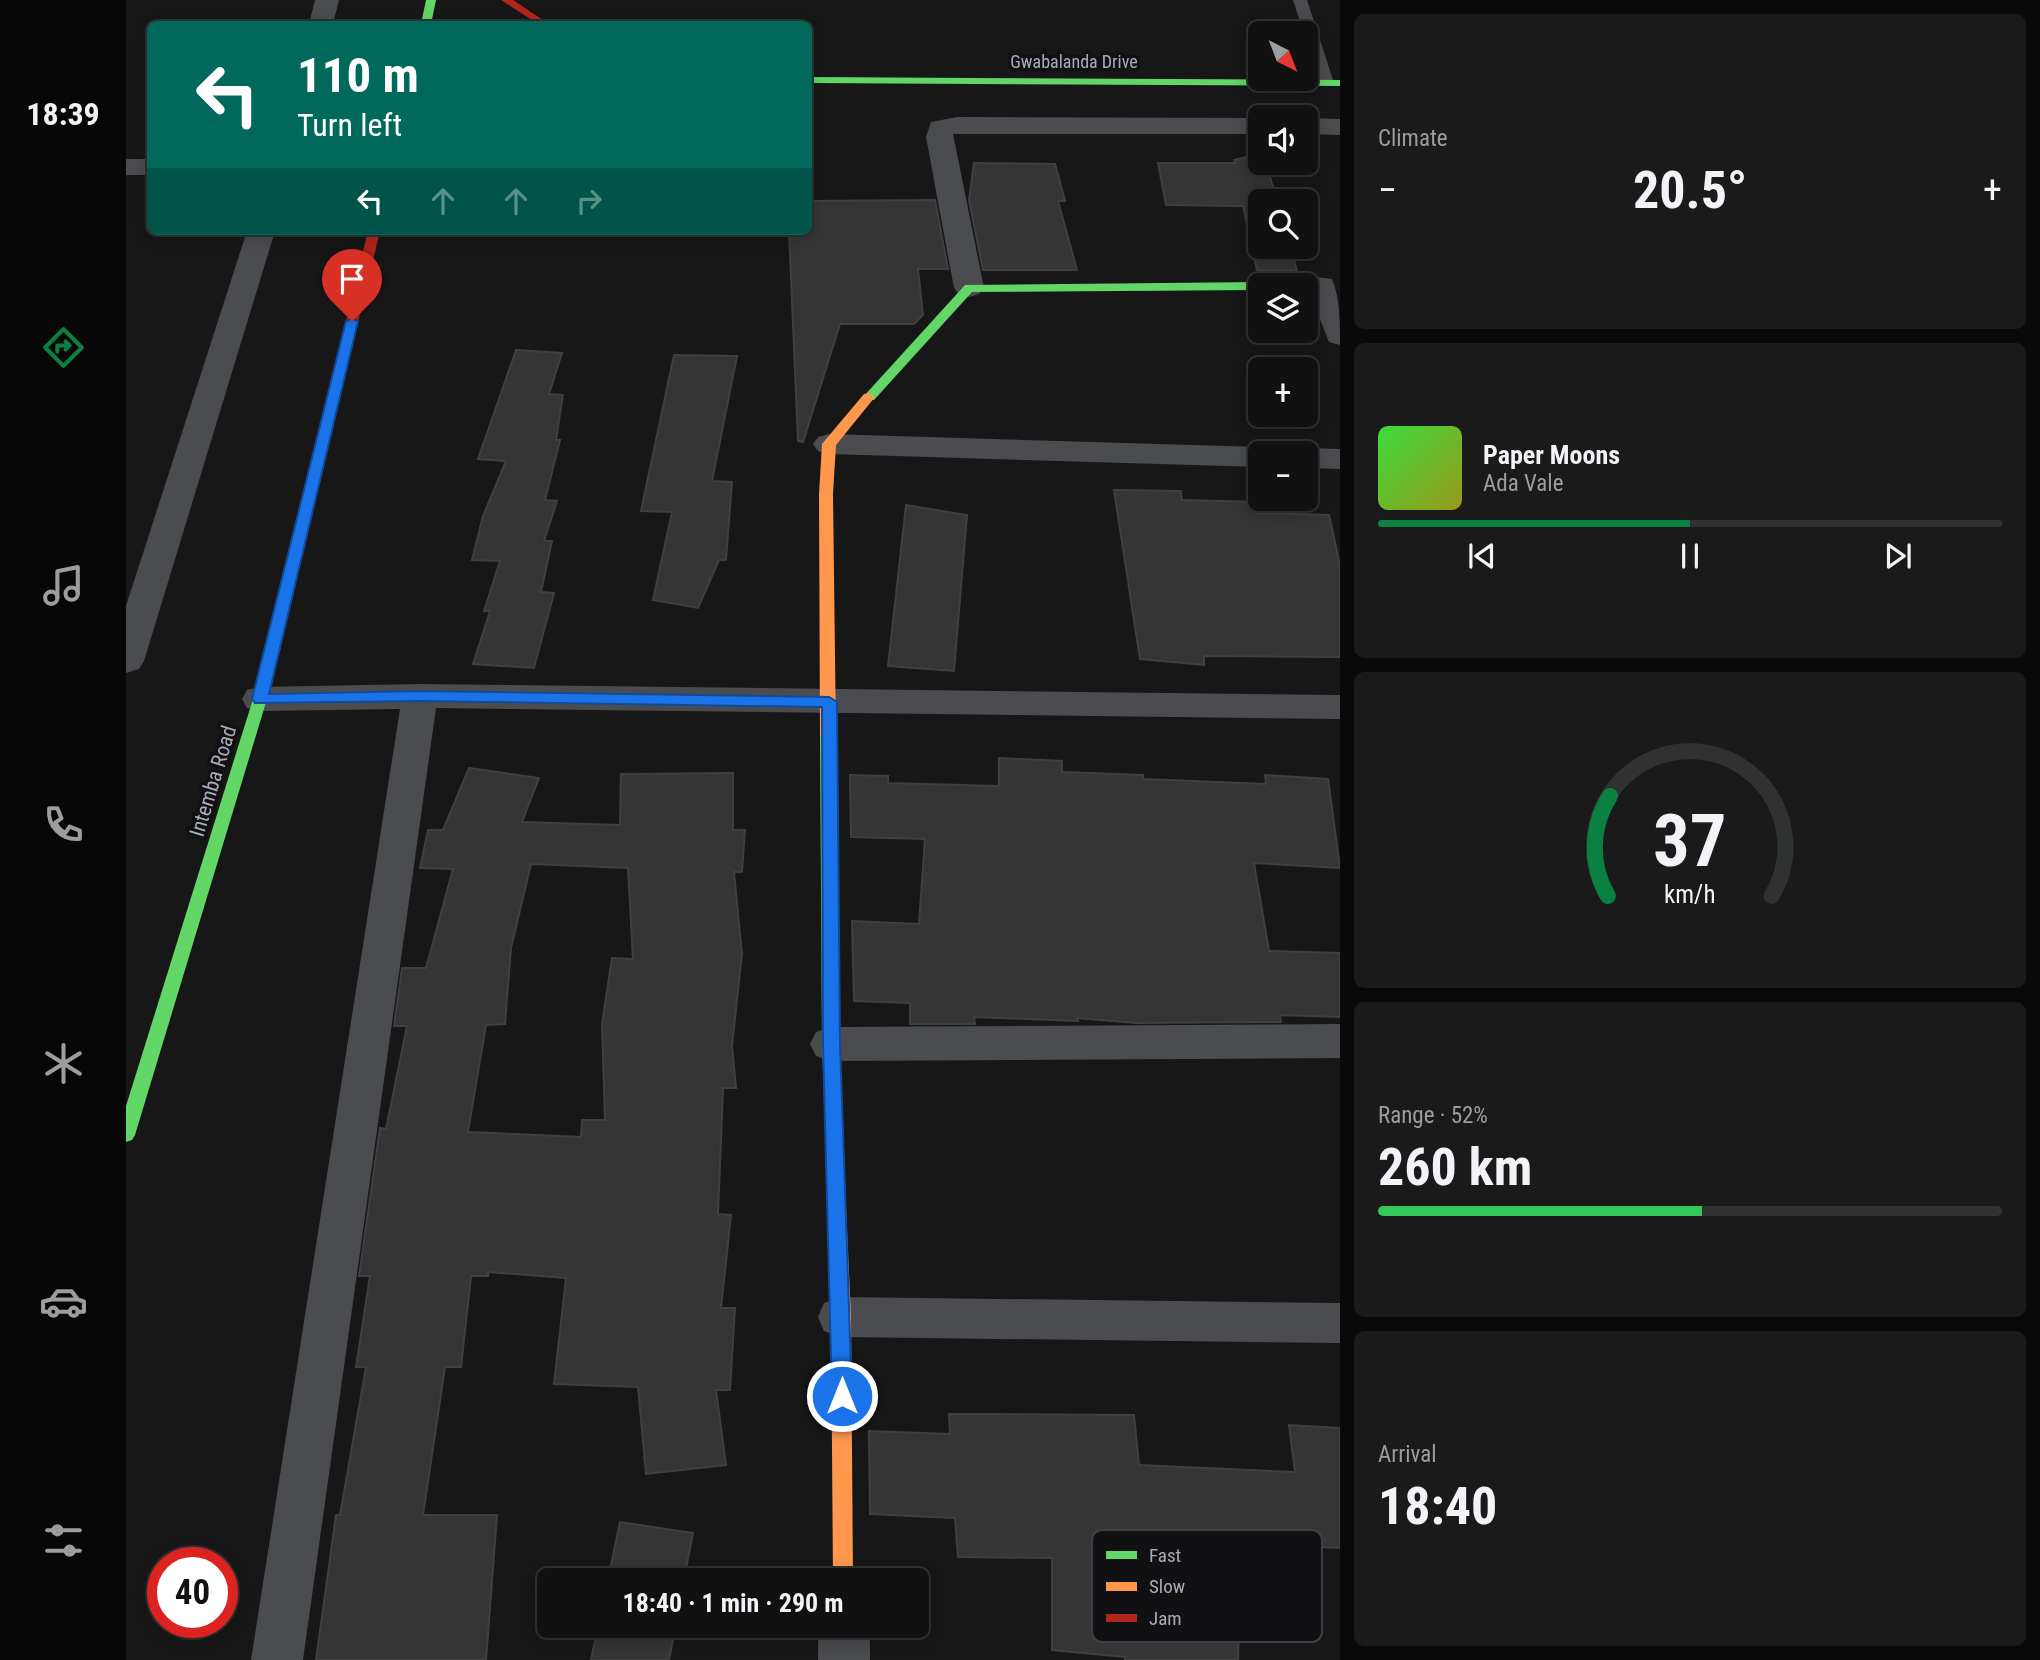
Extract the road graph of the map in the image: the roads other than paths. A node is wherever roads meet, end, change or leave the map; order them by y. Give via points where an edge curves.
1 (327, 0) edge
2 (431, 0) edge
3 (506, 0) edge
4 (1300, 0) edge
5 (322, 21) edge
6 (427, 21) edge
7 (539, 21) edge
8 (812, 80) edge
9 (1333, 83) edge
10 (1248, 126) edge
11 (1318, 126) edge
12 (1340, 127) edge
13 (126, 167) edge
14 (147, 167) edge
15 (260, 235) edge
16 (373, 235) edge
17 (388, 240) dead end
18 (365, 268) junction
19 (1323, 285) edge
20 (1248, 286) edge
21 (969, 288) junction
22 (1340, 336) edge
23 (829, 444) junction
24 (1248, 457) edge
25 (1318, 458) edge
26 (1340, 459) edge
27 (126, 661) edge
28 (420, 696) junction
29 (260, 699) junction
30 (829, 702) junction
31 (1340, 707) edge
32 (1340, 1041) edge
33 (831, 1044) junction
34 (126, 1135) edge
35 (841, 1317) junction
36 (1340, 1323) edge
37 (843, 1568) edge
38 (844, 1638) edge
39 (277, 1660) edge
40 (844, 1660) edge

1 - 5 street
2 - 6 street
3 - 7 street
4 - 9 lane
8 - 9 street, Gwabalanda Drive
10 - 21 street via 940,128
11 - 12 street
13 - 14 street
15 - 27 street
16 - 18 street, Intemba Road
17 - 18 street
18 - 29 street, Intemba Road
19 - 22 street
20 - 21 street
21 - 23 street
23 - 24 street
23 - 30 street via 825,494
25 - 26 street
28 - 29 street
28 - 30 street
28 - 39 street
29 - 34 street, Intemba Road
30 - 31 street
30 - 33 street
32 - 33 street
33 - 35 street
35 - 36 street
35 - 37 street
38 - 40 street

